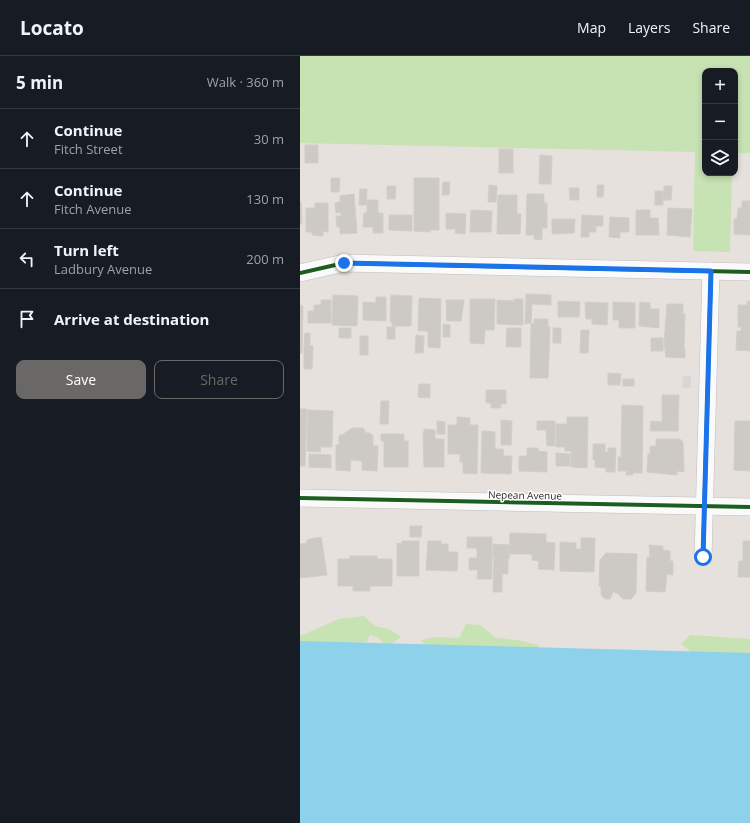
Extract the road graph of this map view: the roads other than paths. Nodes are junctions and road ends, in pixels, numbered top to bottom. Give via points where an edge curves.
1 (711, 271) junction
2 (750, 272) edge
3 (300, 273) edge
4 (300, 498) edge
5 (706, 507) junction
6 (750, 507) edge
7 (703, 557) dead end

1 - 2 street
1 - 3 street via 344,263
1 - 5 street
4 - 5 street, Nepean Avenue
5 - 6 street, Nepean Avenue
5 - 7 street

